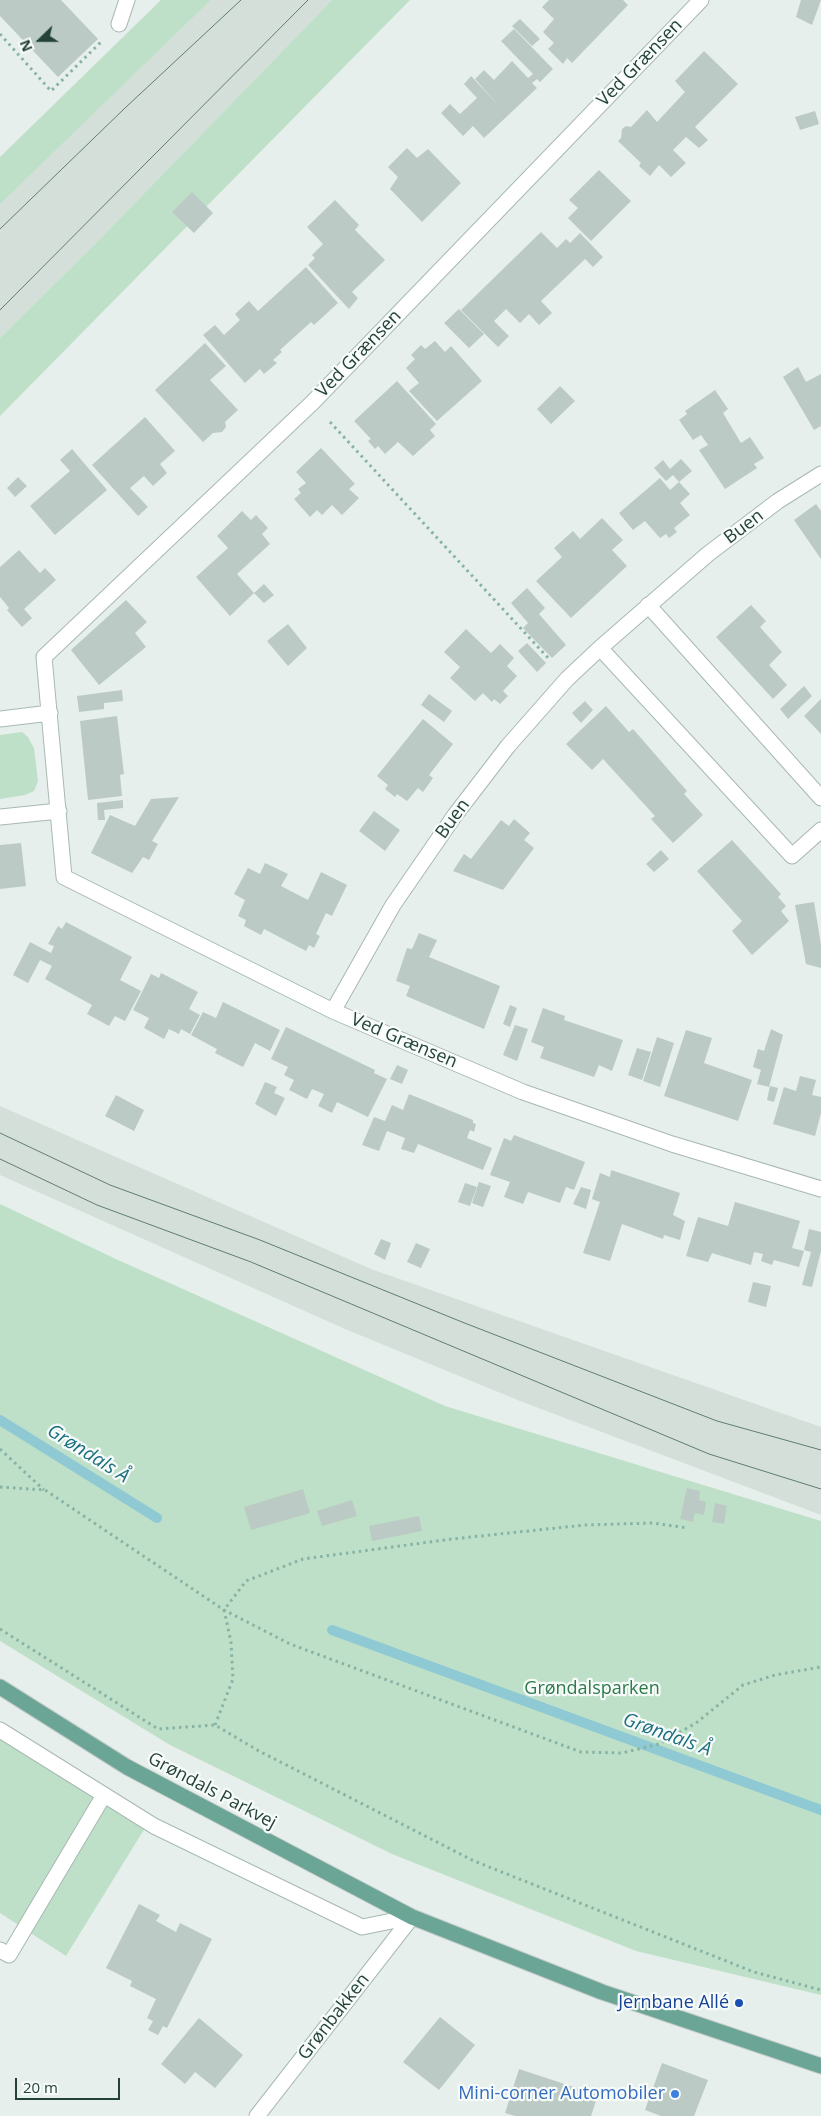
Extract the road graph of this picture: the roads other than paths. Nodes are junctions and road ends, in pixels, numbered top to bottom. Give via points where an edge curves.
1 (127, 0) edge
2 (701, 0) edge
3 (119, 24) road end
4 (821, 474) edge
5 (648, 605) junction
6 (600, 648) junction
7 (50, 713) junction
8 (0, 719) edge
9 (821, 798) edge
10 (58, 811) junction
11 (0, 817) edge
12 (821, 830) edge
13 (333, 1011) junction
14 (821, 1189) edge
15 (0, 1687) edge
16 (0, 1730) edge
17 (104, 1795) junction
18 (412, 1917) junction
19 (0, 1950) edge
20 (821, 2066) edge
21 (257, 2116) edge

1 - 3 street
2 - 7 street, Ved Grænsen via 312,403 44,657
4 - 5 street, Buen via 778,501
5 - 6 street, Buen
5 - 9 street
6 - 12 street via 792,856
6 - 13 street, Buen via 567,679 508,746 455,815 393,906
7 - 8 street
7 - 10 street, Ved Grænsen
10 - 11 street
10 - 13 street, Ved Grænsen via 64,877
13 - 14 street, Ved Grænsen via 523,1092 672,1144
15 - 18 main road, Grøndals Parkvej via 127,1767
16 - 17 street
17 - 18 street via 154,1826 362,1926
17 - 19 street via 8,1955
18 - 20 main road, Grøndals Parkvej via 602,1992
18 - 21 street, Grønbakken

